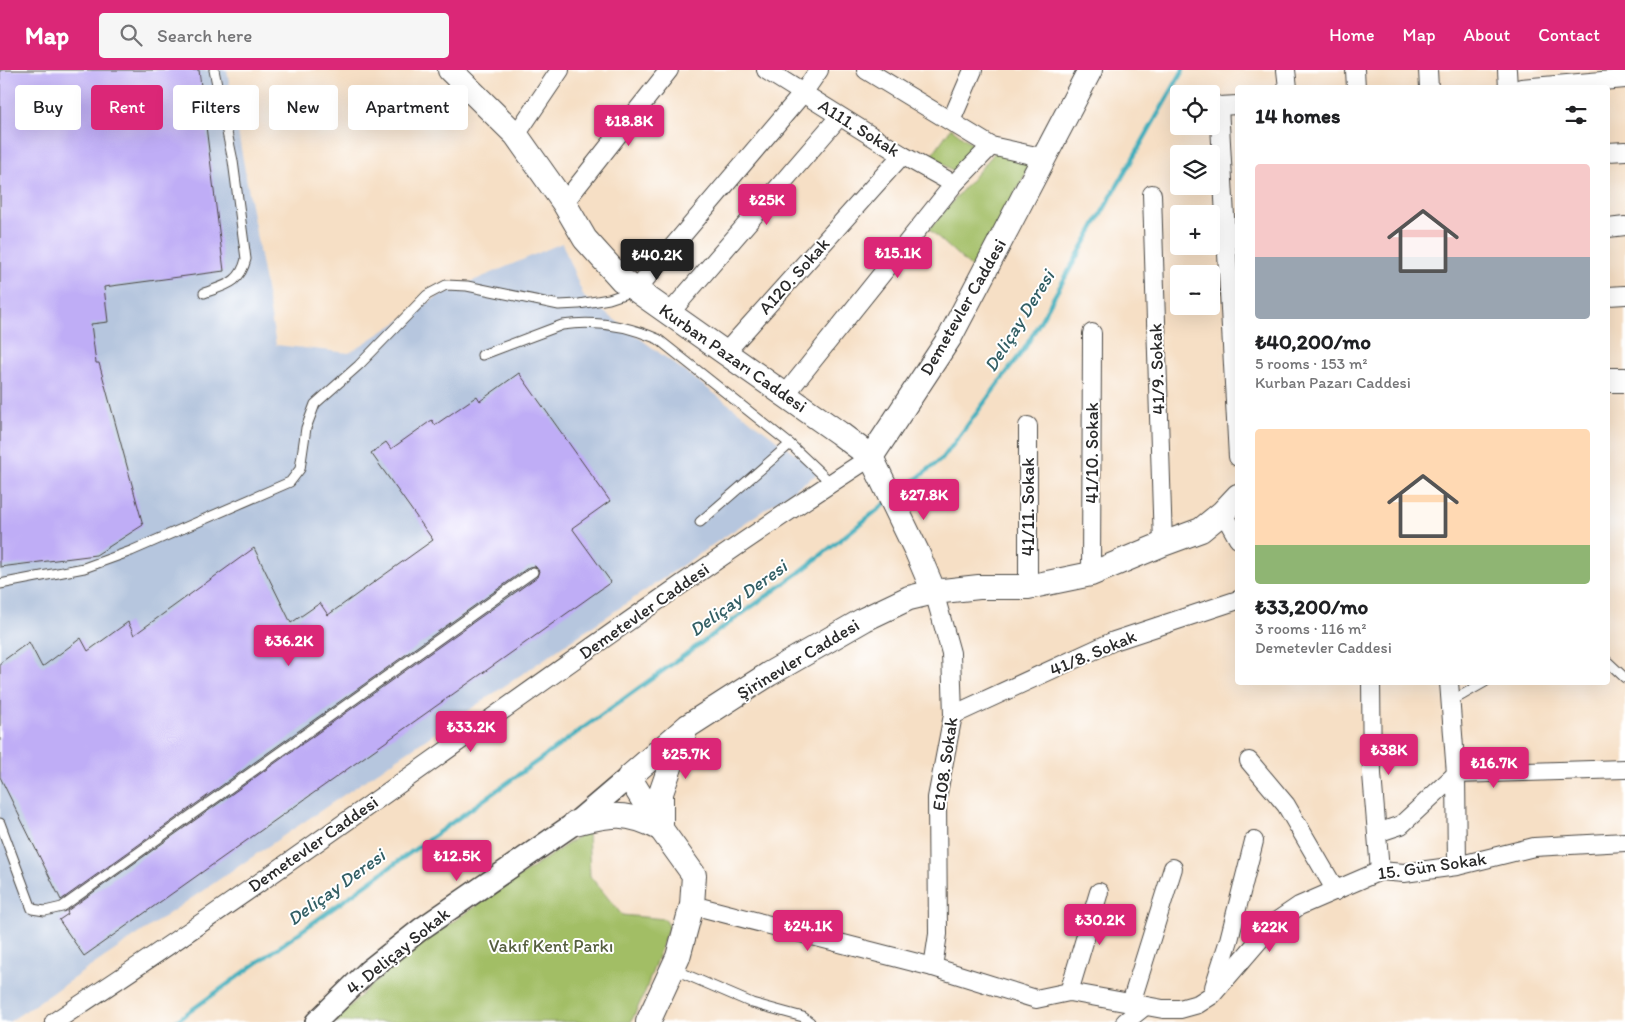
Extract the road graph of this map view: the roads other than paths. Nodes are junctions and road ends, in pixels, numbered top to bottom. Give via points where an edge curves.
1 (214, 70) edge
2 (450, 70) edge
3 (560, 70) edge
4 (669, 70) edge
5 (766, 70) edge
6 (820, 70) edge
7 (973, 70) edge
8 (1090, 70) edge
9 (1286, 70) edge
10 (1355, 70) edge
11 (1428, 70) edge
12 (1507, 70) edge
13 (877, 73) edge
14 (1594, 76) edge
15 (1625, 79) edge
16 (1288, 85) edge
17 (1356, 85) edge
18 (1429, 85) edge
19 (1508, 85) edge
20 (1539, 85) edge
21 (803, 94) junction
22 (1220, 104) edge
23 (1235, 105) edge
24 (839, 117) junction
25 (951, 121) junction
26 (516, 135) junction
27 (1217, 135) edge
28 (991, 146) junction
29 (1625, 151) edge
30 (1610, 152) edge
31 (902, 155) junction
32 (1045, 158) junction
33 (954, 184) junction
34 (1152, 194) dead end
35 (564, 203) junction
36 (1625, 226) edge
37 (1610, 228) edge
38 (636, 290) junction
39 (204, 293) dead end
40 (1625, 295) edge
41 (1610, 296) edge
42 (670, 314) junction
43 (1092, 333) dead end
44 (725, 353) junction
45 (482, 355) dead end
46 (1610, 380) edge
47 (1625, 380) edge
48 (785, 395) junction
49 (1235, 411) edge
50 (1028, 426) dead end
51 (790, 444) junction
52 (873, 463) junction
53 (831, 483) junction
54 (1230, 504) edge
55 (700, 522) dead end
56 (1235, 526) edge
57 (1163, 544) junction
58 (533, 572) dead end
59 (1091, 574) junction
60 (0, 584) edge
61 (1028, 587) junction
62 (934, 592) junction
63 (1235, 601) edge
64 (1610, 664) edge
65 (1625, 678) edge
66 (1371, 685) edge
67 (1449, 685) edge
68 (1480, 685) edge
69 (1450, 702) junction
70 (953, 715) junction
71 (688, 726) junction
72 (1249, 761) dead end
73 (1625, 768) edge
74 (1456, 774) junction
75 (629, 777) junction
76 (0, 823) edge
77 (574, 823) junction
78 (661, 830) junction
79 (1377, 833) junction
80 (1254, 841) dead end
81 (1625, 842) edge
82 (1458, 866) junction
83 (1172, 868) dead end
84 (1380, 871) junction
85 (1336, 891) junction
86 (1099, 892) dead end
87 (692, 905) junction
88 (932, 967) junction
89 (673, 969) junction
90 (1069, 992) junction
91 (1212, 995) junction
92 (1138, 1005) junction
93 (54, 1022) edge
94 (316, 1022) edge
95 (648, 1022) edge
96 (810, 1022) edge
97 (1125, 1022) edge

1 - 39 lane via 233,160 246,260 236,280
2 - 26 main road, Kurban Pazarı Caddesi
3 - 26 street
4 - 35 street
5 - 21 street, A111. Sokak
6 - 21 street
7 - 25 street
8 - 32 main road, Demetevler Caddesi
9 - 16 street
10 - 17 street
11 - 18 street
12 - 19 street
13 - 25 street
14 - 15 street
14 - 20 street
21 - 24 street, A111. Sokak
21 - 38 street
22 - 23 street
24 - 31 street, A111. Sokak
24 - 42 street
25 - 28 street
26 - 35 main road, Kurban Pazarı Caddesi
27 - 49 street
28 - 32 street
28 - 33 street
29 - 30 street
31 - 33 street, A111. Sokak
31 - 44 street, A120. Sokak
32 - 52 main road, Demetevler Caddesi via 950,337
33 - 48 street
34 - 57 street, 41/9. Sokak
35 - 38 main road, Kurban Pazarı Caddesi via 585,238 622,280
36 - 37 street
38 - 42 main road, Kurban Pazarı Caddesi
38 - 60 lane via 609,299 559,305 466,286 446,286 427,295 359,365 315,404 306,428 300,469 290,482 84,568
40 - 41 street
42 - 44 main road, Kurban Pazarı Caddesi
43 - 59 street, 41/10. Sokak
44 - 48 main road, Kurban Pazarı Caddesi
45 - 51 lane via 562,325 590,322 631,328 658,339
46 - 47 main road
48 - 52 main road, Kurban Pazarı Caddesi
50 - 61 street, 41/11. Sokak
51 - 53 lane
51 - 55 lane
52 - 53 street, Demetevler Caddesi
52 - 62 main road, Kurban Pazarı Caddesi
53 - 93 street, Demetevler Caddesi via 646,609 295,858
54 - 56 street
54 - 57 main road, Şirinevler Caddesi via 1201,530
57 - 59 main road, Şirinevler Caddesi
58 - 76 lane via 62,907 45,911 32,909
59 - 61 main road, Şirinevler Caddesi
61 - 62 main road, Şirinevler Caddesi via 979,587
62 - 70 street, E108. Sokak via 951,653
62 - 71 main road, Şirinevler Caddesi via 909,598 865,619 769,674
63 - 70 street, 41/8. Sokak via 1114,641
64 - 65 lane
66 - 79 street via 1372,774
67 - 69 street
68 - 69 lane
69 - 74 street
70 - 88 street, E108. Sokak via 937,798 938,934
71 - 75 main road, Şirinevler Caddesi
71 - 78 main road via 661,793
72 - 85 street via 1286,805
73 - 74 street
74 - 79 street via 1401,825
74 - 82 street
75 - 77 street, 4. Deliçay Sokak
75 - 78 main road
77 - 78 main road via 602,816 632,816
77 - 94 street, 4. Deliçay Sokak via 421,929 368,971
78 - 87 main road via 694,875
79 - 84 street
80 - 91 street
81 - 82 street, 15. Gün Sokak via 1534,847
82 - 84 street, 15. Gün Sokak via 1404,872
83 - 92 street
84 - 85 street, 15. Gün Sokak
85 - 91 street, 15. Gün Sokak via 1299,906 1274,923
86 - 90 street
87 - 88 street, 15. Gün Sokak
87 - 89 main road
88 - 90 street, 15. Gün Sokak via 1036,999
89 - 95 main road
89 - 96 lane via 738,998 803,1016
90 - 92 street, 15. Gün Sokak
91 - 92 street, 15. Gün Sokak via 1198,1004 1180,1009 1162,1010
92 - 97 street

